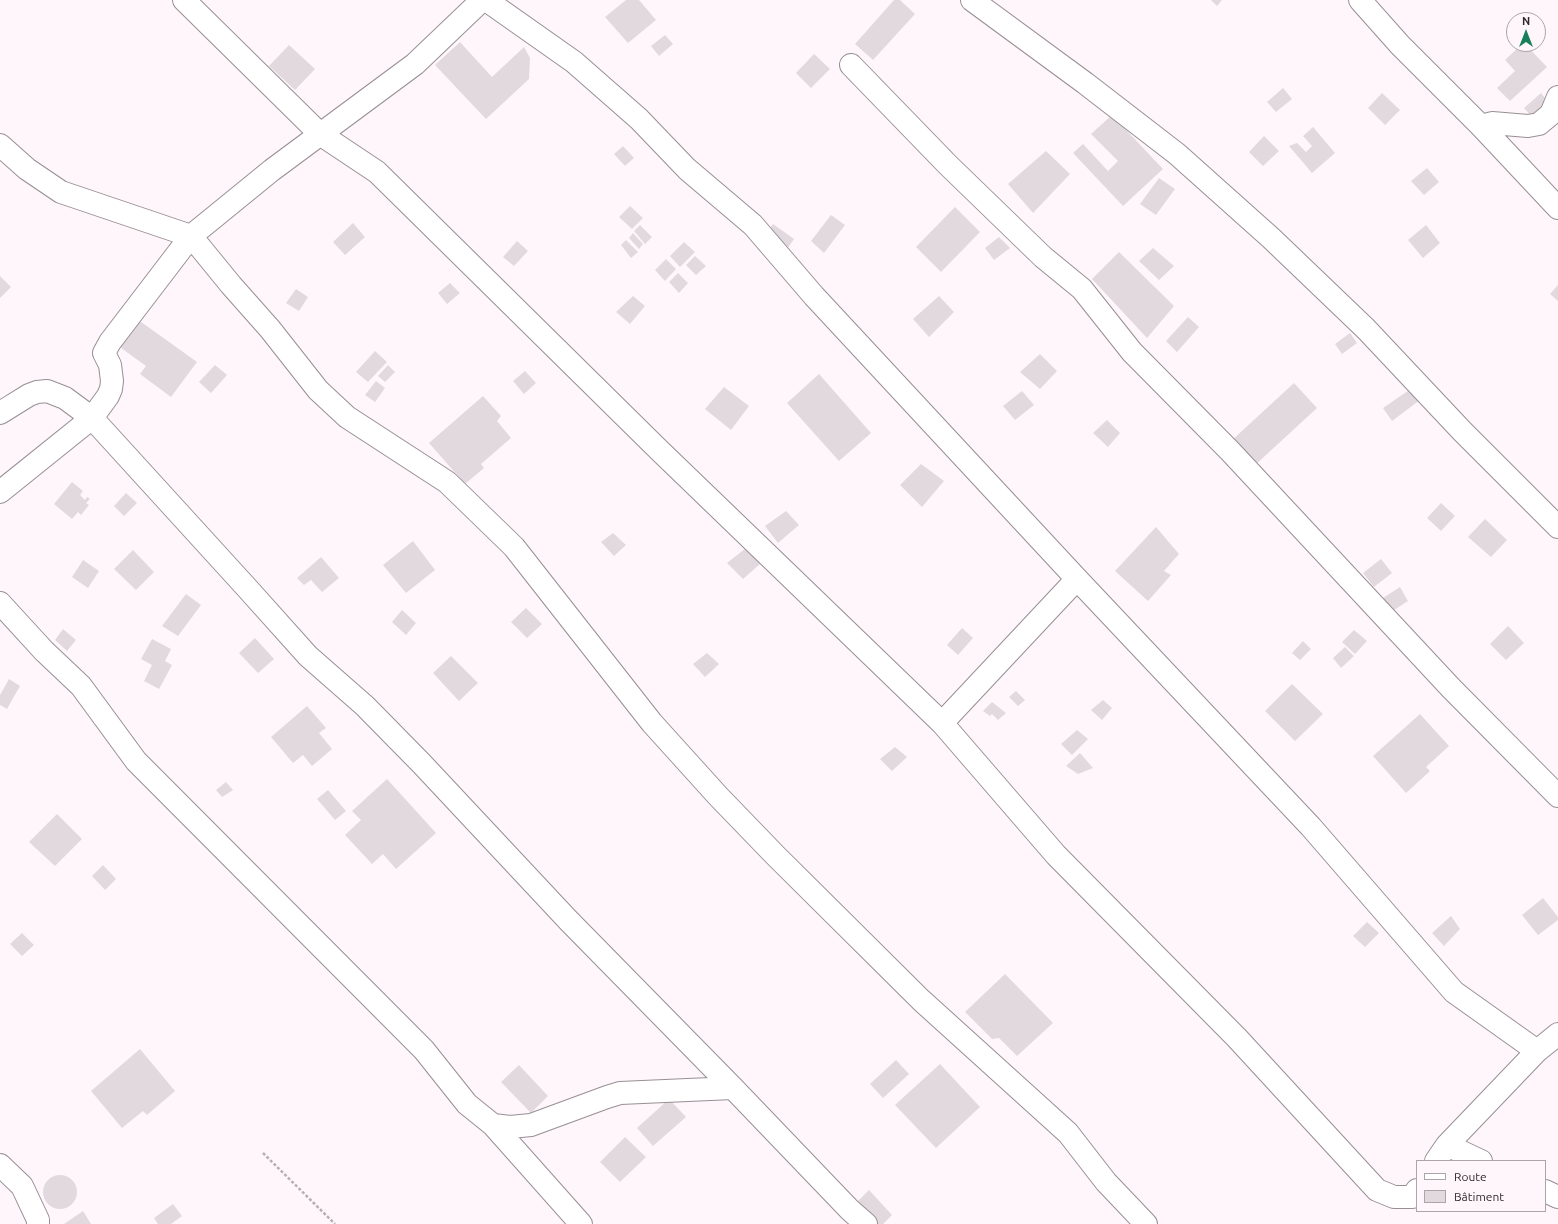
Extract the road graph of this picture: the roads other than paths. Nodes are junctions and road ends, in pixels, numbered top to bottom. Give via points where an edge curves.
1 (184, 0) edge
2 (482, 0) edge
3 (486, 0) edge
4 (972, 0) edge
5 (1360, 0) edge
6 (851, 65) dead end
7 (1558, 97) edge
8 (1481, 126) junction
9 (320, 134) junction
10 (0, 145) edge
11 (1558, 208) edge
12 (191, 236) junction
13 (0, 414) edge
14 (92, 418) junction
15 (0, 492) edge
16 (1558, 527) edge
17 (1077, 579) junction
18 (0, 604) edge
19 (942, 724) junction
20 (1558, 796) edge
21 (1558, 1034) edge
22 (1537, 1051) junction
23 (733, 1088) junction
24 (493, 1125) junction
25 (1442, 1153) edge
26 (1477, 1160) edge
27 (0, 1165) edge
28 (1416, 1191) edge
29 (1546, 1191) edge
30 (1558, 1197) edge
31 (38, 1224) edge
32 (581, 1224) edge
33 (866, 1224) edge
34 (1146, 1224) edge

1 - 9 street
2 - 9 street via 415,64
3 - 17 street via 574,62 638,119 687,169 753,225 814,296
4 - 16 street via 1177,154 1271,238 1366,329 1462,431
5 - 8 street via 1400,45
6 - 20 street via 1043,258 1082,289 1132,352 1230,451 1451,688
7 - 8 street via 1551,114 1539,124 1528,126 1492,123
8 - 11 street
9 - 12 street
9 - 19 street via 377,172
10 - 12 street via 27,169 61,192
12 - 14 street via 104,353 110,365 111,389
12 - 34 street via 318,390 347,417 447,482 514,546 652,722 718,796 921,1000 1068,1133 1106,1182
13 - 14 street via 29,395 47,391 65,398
14 - 15 street
14 - 23 street via 308,656 365,706 568,920
17 - 19 street
17 - 22 street via 1311,827 1454,992
18 - 24 street via 81,686 136,761 424,1050 467,1104
19 - 28 street via 1056,855 1237,1038 1377,1190 1394,1198 1412,1196
21 - 22 street
22 - 25 street
23 - 24 street via 620,1093 531,1125
23 - 33 street
24 - 32 street
25 - 26 street
27 - 31 street via 22,1186
29 - 30 street

